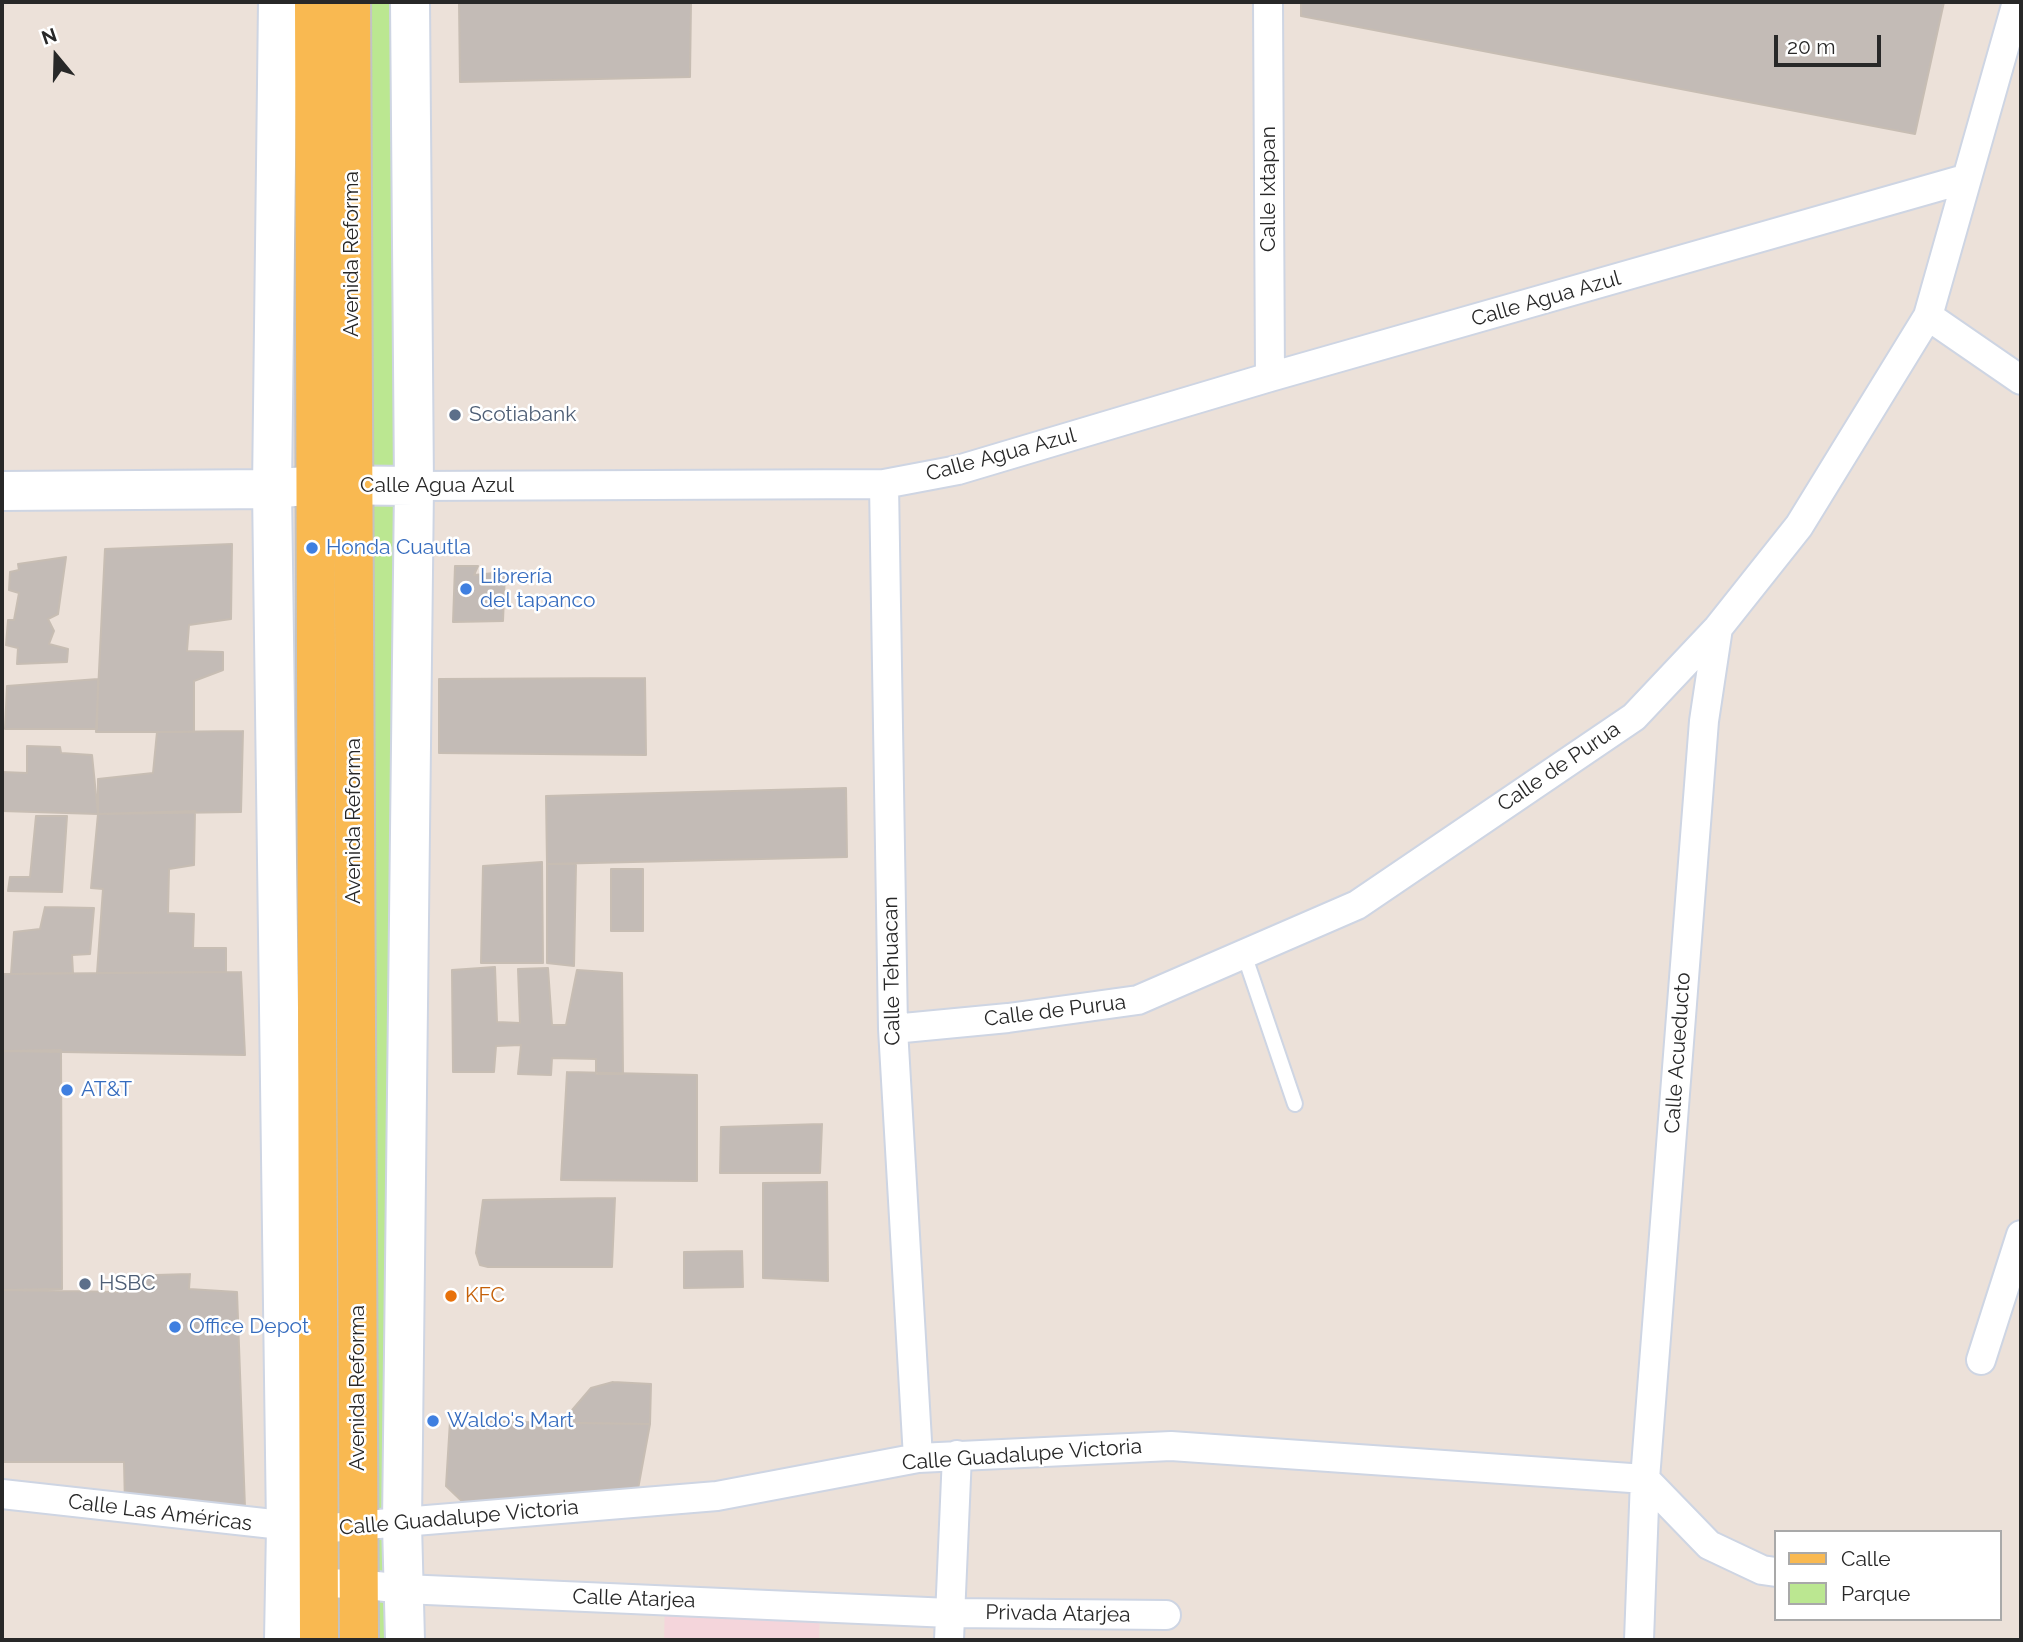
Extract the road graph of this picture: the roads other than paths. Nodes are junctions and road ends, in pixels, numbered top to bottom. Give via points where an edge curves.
1 (278, 2) edge
2 (314, 2) edge
3 (351, 2) edge
4 (410, 2) edge
5 (1268, 2) edge
6 (2017, 8) edge
7 (1965, 179) junction
8 (1927, 316) junction
9 (1270, 377) junction
10 (2021, 380) edge
11 (884, 484) junction
12 (335, 485) junction
13 (414, 486) junction
14 (272, 489) junction
15 (2, 491) edge
16 (1718, 628) junction
17 (1244, 954) junction
18 (893, 1029) junction
19 (1295, 1104) dead end
20 (2021, 1235) edge
21 (1981, 1360) dead end
22 (957, 1455) junction
23 (918, 1458) junction
24 (1645, 1479) junction
25 (2, 1494) edge
26 (402, 1524) junction
27 (359, 1526) junction
28 (302, 1528) junction
29 (1774, 1572) edge
30 (318, 1583) junction
31 (358, 1584) junction
32 (404, 1589) junction
33 (1166, 1615) dead end
34 (950, 1627) edge
35 (284, 1640) edge
36 (318, 1640) edge
37 (359, 1640) edge
38 (405, 1640) edge
39 (1639, 1640) edge

1 - 14 street
2 - 12 main road, Avenida Reforma
3 - 12 main road, Avenida Reforma
4 - 13 street
5 - 9 street, Calle Ixtapan
6 - 7 street
7 - 8 street, Calle de Purua
7 - 9 street, Calle Agua Azul
8 - 10 street
8 - 16 street, Calle de Purua via 1799,526
9 - 11 street, Calle Agua Azul via 958,470
11 - 13 street, Calle Agua Azul
11 - 18 street, Calle Tehuacan
12 - 13 street, Calle Agua Azul
12 - 14 street, Calle Agua Azul
12 - 27 main road, Avenida Reforma
12 - 28 main road, Avenida Reforma
13 - 26 street
14 - 15 street, Calle Agua Azul
14 - 28 street
16 - 17 street, Calle de Purua via 1634,717 1357,905
16 - 24 street, Calle Acueducto via 1704,721
17 - 18 street, Calle de Purua via 1138,1000
17 - 19 lane
18 - 23 street, Calle Tehuacan
20 - 21 street
22 - 23 street, Calle Guadalupe Victoria
22 - 24 street, Calle Guadalupe Victoria via 1171,1446
22 - 34 street
23 - 26 street, Calle Guadalupe Victoria via 717,1496
24 - 29 street via 1709,1545
24 - 39 street, Calle Acueducto
25 - 28 street, Calle Las Américas
26 - 27 street, Calle Guadalupe Victoria
26 - 32 street
27 - 28 street, Calle Guadalupe Victoria
27 - 31 main road, Avenida Reforma
28 - 30 main road, Avenida Reforma
28 - 35 street
30 - 31 street, Calle Atarjea
30 - 36 main road, Avenida Reforma
31 - 32 street, Calle Atarjea
31 - 37 main road, Avenida Reforma
32 - 34 street, Calle Atarjea
32 - 38 street
33 - 34 street, Privada Atarjea

